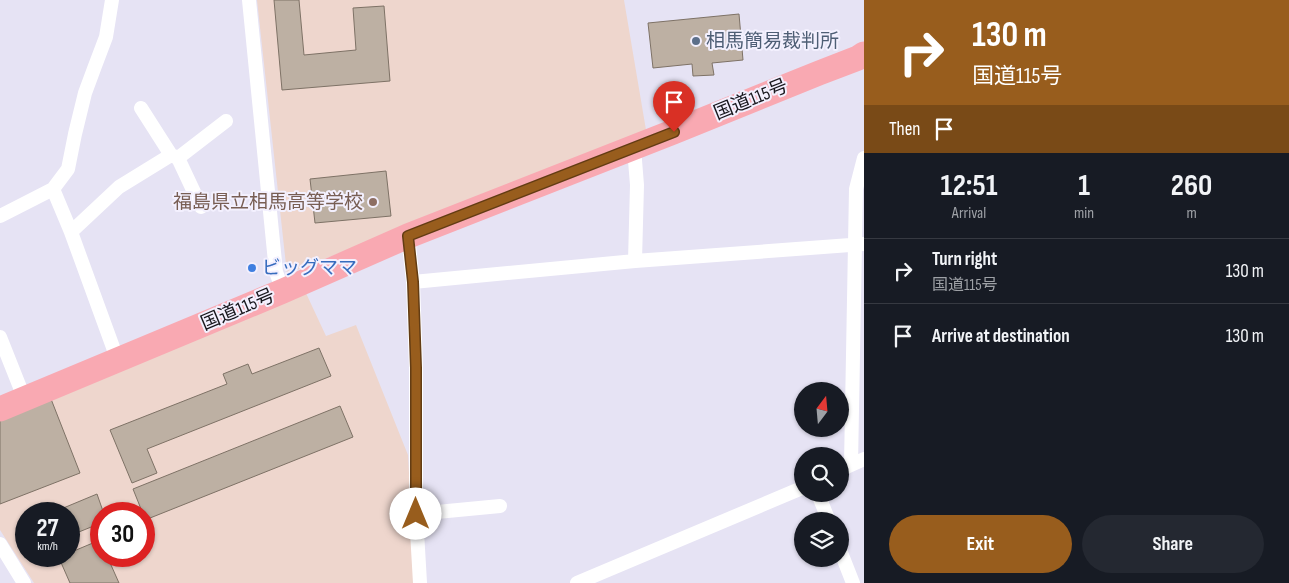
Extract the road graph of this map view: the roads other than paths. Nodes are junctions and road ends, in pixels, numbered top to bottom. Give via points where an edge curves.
1 (112, 0) edge
2 (249, 0) edge
3 (864, 54) edge
4 (141, 108) dead end
5 (226, 121) dead end
6 (634, 148) junction
7 (175, 157) junction
8 (864, 158) edge
9 (53, 189) junction
10 (200, 207) dead end
11 (0, 216) edge
12 (71, 232) junction
13 (408, 236) junction
14 (859, 244) edge
15 (635, 261) junction
16 (413, 282) junction
17 (283, 291) junction
18 (0, 337) edge
19 (118, 361) junction
20 (25, 400) junction
21 (0, 409) edge
22 (846, 447) edge
23 (864, 459) edge
24 (849, 465) edge
25 (794, 491) edge
26 (500, 506) dead end
27 (416, 514) junction
28 (0, 544) edge
29 (847, 567) edge
30 (24, 583) edge
31 (420, 583) edge
32 (577, 583) edge
33 (853, 583) edge

1 - 9 street via 106,37 86,93 68,170
2 - 17 street via 276,272
3 - 6 highway, 国道115号
4 - 7 street
5 - 7 street
6 - 13 highway, 国道115号
6 - 15 street
7 - 10 street
7 - 12 street via 119,187
8 - 14 street via 856,189
9 - 11 street
9 - 12 street
12 - 19 street
13 - 16 street
13 - 17 highway, 国道115号
14 - 15 street
14 - 22 street
15 - 16 street
16 - 27 street
17 - 19 highway, 国道115号
18 - 20 street
19 - 20 highway, 国道115号
20 - 21 highway, 国道115号
23 - 24 street
25 - 32 street
26 - 27 street
27 - 31 street
28 - 30 street
29 - 33 street

